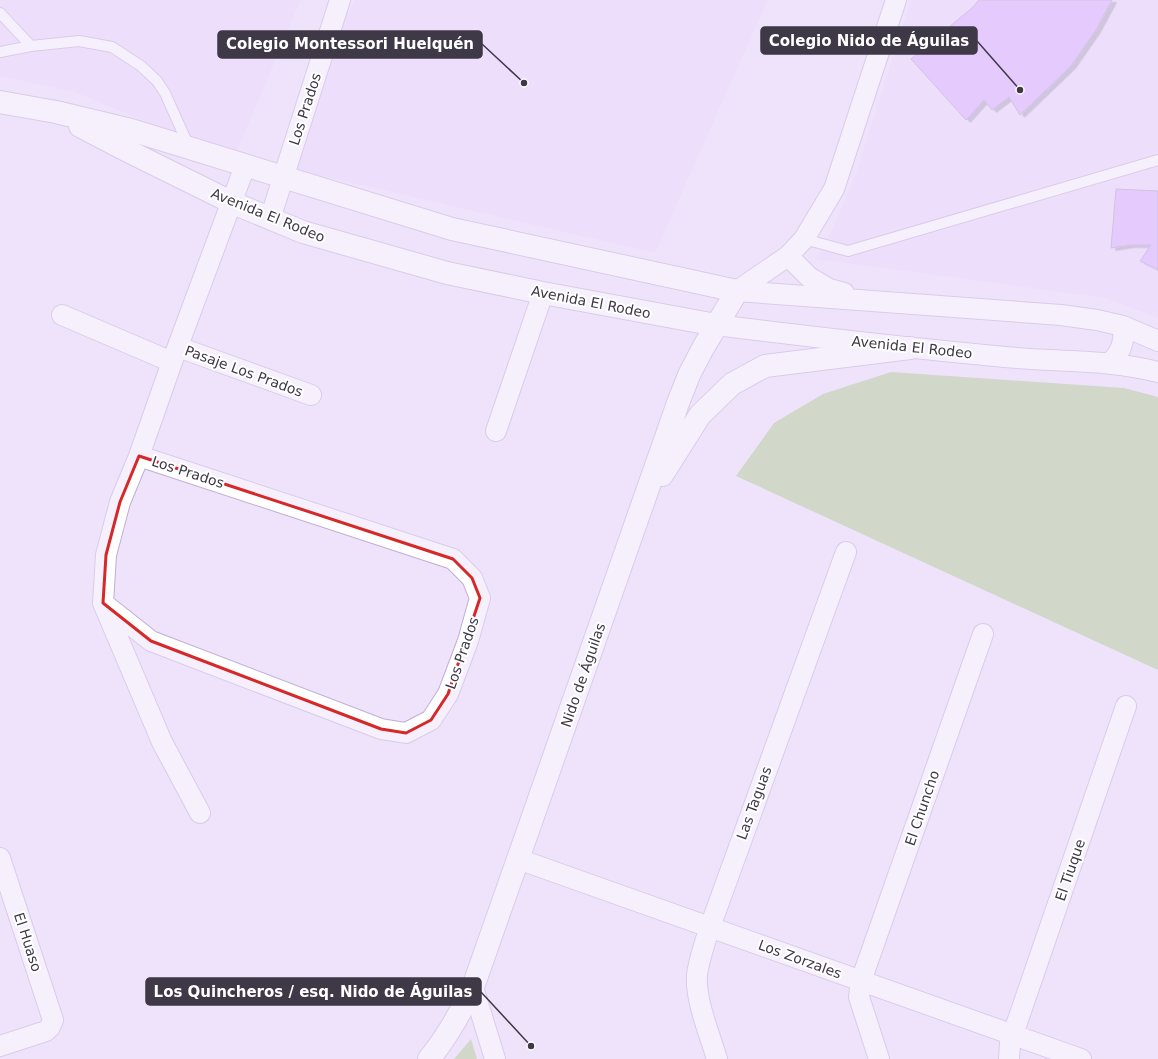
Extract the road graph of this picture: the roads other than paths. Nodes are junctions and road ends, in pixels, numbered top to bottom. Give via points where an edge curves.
1 (340, 0) edge
2 (896, 0) edge
3 (0, 13) edge
4 (31, 46) junction
5 (0, 52) edge
6 (0, 102) edge
7 (56, 112) junction
8 (190, 148) junction
9 (1158, 160) edge
10 (245, 166) junction
11 (282, 178) junction
12 (233, 203) junction
13 (270, 219) junction
14 (804, 239) junction
15 (788, 256) junction
16 (737, 291) junction
17 (543, 293) junction
18 (885, 302) junction
19 (62, 315) dead end
20 (716, 325) junction
21 (1123, 326) junction
22 (1158, 341) edge
23 (910, 348) junction
24 (175, 355) junction
25 (1110, 363) junction
26 (1158, 372) edge
27 (311, 395) dead end
28 (496, 431) dead end
29 (139, 456) junction
30 (642, 507) junction
31 (846, 552) dead end
32 (103, 603) junction
33 (983, 634) dead end
34 (1126, 706) dead end
35 (200, 813) dead end
36 (0, 858) edge
37 (518, 859) junction
38 (710, 927) junction
39 (861, 981) junction
40 (473, 987) junction
41 (1013, 1034) junction
42 (0, 1046) edge
43 (429, 1059) edge
44 (496, 1059) edge
45 (717, 1059) edge
46 (880, 1059) edge
47 (1009, 1059) edge
48 (1081, 1059) edge

1 - 11 street, Los Prados
2 - 14 street via 834,189
3 - 4 lane
4 - 5 lane
4 - 8 lane via 79,41 112,46 158,81
6 - 7 street, Avenida El Rodeo
7 - 8 street, Avenida El Rodeo via 131,130
7 - 12 street, Avenida El Rodeo
8 - 10 street, Avenida El Rodeo
9 - 14 lane via 848,251
10 - 11 street, Avenida El Rodeo
10 - 12 street, Los Prados
11 - 13 street, Los Prados
11 - 16 street, Avenida El Rodeo via 452,229
12 - 13 street, Avenida El Rodeo
12 - 24 street, Los Prados
13 - 17 street, Avenida El Rodeo via 303,232 447,273
14 - 15 street
15 - 16 street
15 - 18 street via 809,277 828,289
16 - 18 street, Avenida El Rodeo
16 - 20 street, Nido de Águilas
17 - 20 street, Avenida El Rodeo
17 - 28 street
18 - 21 street, Avenida El Rodeo via 1061,315
19 - 24 street, Pasaje Los Prados
20 - 23 street, Avenida El Rodeo
20 - 30 street, Nido de Águilas via 686,382
21 - 22 street, Avenida El Rodeo
21 - 25 street via 1124,336 1120,352
23 - 25 street, Avenida El Rodeo via 1014,358
23 - 30 street via 764,366 732,384 700,415
24 - 27 street, Pasaje Los Prados
24 - 29 street, Los Prados
25 - 26 street, Avenida El Rodeo
29 - 32 street, Los Prados via 120,502 106,555
29 - 32 street, Los Prados via 454,559 472,578 480,598 468,641 448,694 431,720 406,733 381,729 152,641
30 - 37 street, Nido de Águilas
31 - 38 street, Las Taguas
32 - 35 street, Los Prados via 162,742
33 - 39 street, El Chuncho
34 - 41 street, El Tiuque
36 - 42 street, El Huaso via 53,1020 46,1031
37 - 38 street, Los Zorzales
37 - 40 street, Nido de Águilas
38 - 39 street, Los Zorzales
38 - 45 street, Las Taguas via 697,974 697,986
39 - 41 street, Los Zorzales
39 - 46 street, El Chuncho via 860,1002
40 - 43 street, Nido de Águilas via 451,1029
40 - 44 street
41 - 47 street, El Tiuque
41 - 48 street, Los Zorzales

